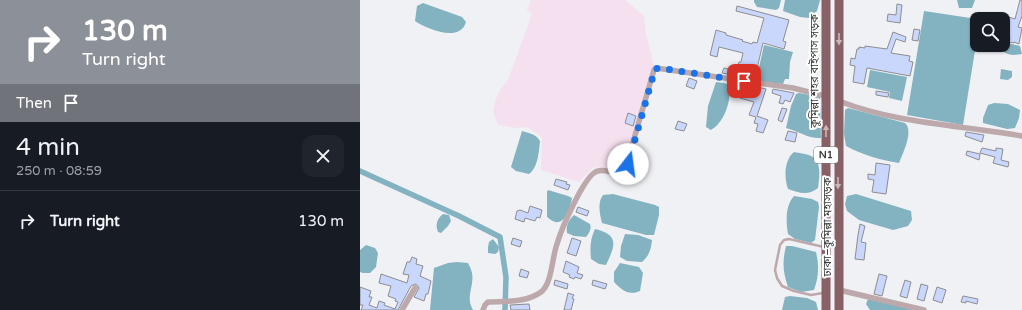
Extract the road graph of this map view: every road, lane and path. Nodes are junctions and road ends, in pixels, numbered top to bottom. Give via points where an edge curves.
1 (826, 0) edge
2 (838, 0) edge
3 (825, 96) junction
4 (839, 101) junction
5 (1022, 136) edge
6 (826, 248) junction
7 (415, 288) dead end
8 (839, 290) junction
9 (826, 293) junction
10 (402, 310) edge
11 (483, 310) edge
12 (826, 310) edge
13 (839, 310) edge
14 (924, 310) edge

1 - 3 highway, কুমিল্লা শহর বাইপাস সড়ক / N1
2 -> 4 highway, ঢাকা–কুমিল্লা মহাসড়ক / N1
6 -> 3 highway, কুমিল্লা শহর বাইপাস সড়ক / N1
3 - 11 street via 792,88 655,69 626,170 619,174 597,171 586,181 557,243 545,288 524,300 488,302
4 - 5 street via 899,119
4 -> 8 highway, ঢাকা–কুমিল্লা মহাসড়ক / N1
6 - 9 highway, কুমিল্লা শহর বাইপাস সড়ক / N1
6 - 9 lane via 784,240 780,245 775,270 782,286 811,295
7 - 10 street
8 - 13 highway, ঢাকা–কুমিল্লা মহাসড়ক / N1
8 - 14 street
9 - 12 highway, কুমিল্লা শহর বাইপাস সড়ক / N1

